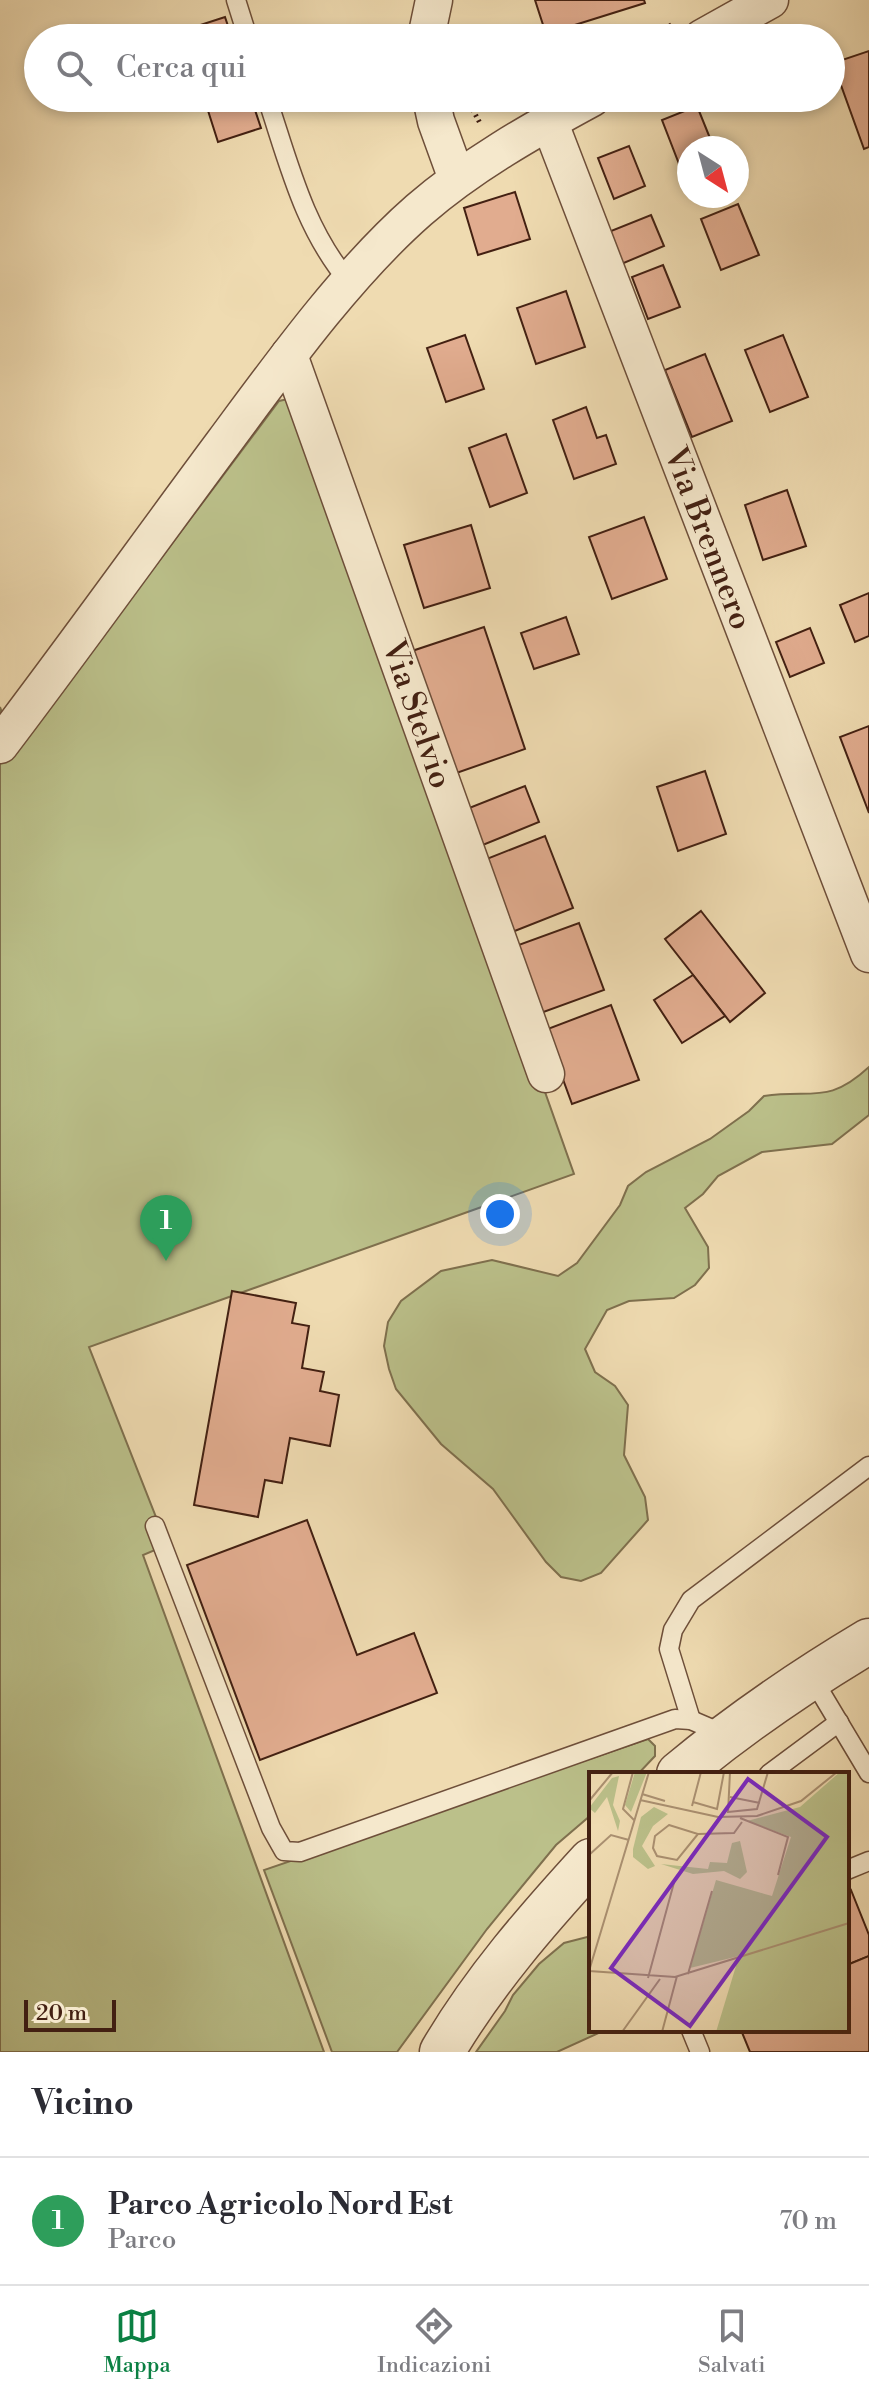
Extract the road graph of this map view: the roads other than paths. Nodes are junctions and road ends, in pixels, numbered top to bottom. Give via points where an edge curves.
1 (236, 0) edge
2 (434, 0) edge
3 (770, 0) edge
4 (244, 24) edge
5 (429, 24) edge
6 (727, 24) edge
7 (272, 112) edge
8 (434, 112) edge
9 (566, 112) edge
10 (549, 121) junction
11 (457, 179) junction
12 (350, 283) junction
13 (289, 355) junction
14 (0, 745) edge
15 (869, 954) edge
16 (546, 1074) dead end
17 (869, 1466) edge
18 (155, 1526) dead end
19 (869, 1641) edge
20 (811, 1675) junction
21 (839, 1722) junction
22 (708, 1728) junction
23 (680, 1772) edge
24 (772, 1772) edge
25 (869, 1773) edge
26 (869, 1861) edge
27 (589, 1863) edge
28 (849, 1869) edge
29 (692, 2032) edge
30 (442, 2052) edge
31 (700, 2052) edge

1 - 4 lane
2 - 5 street
3 - 6 street
7 - 12 lane via 303,209
8 - 11 street
9 - 10 street
10 - 11 street
10 - 15 street, Via Brennero
11 - 12 street via 417,212
12 - 13 street
13 - 14 street
13 - 16 street, Via Stelvio
17 - 22 lane via 691,1600 673,1630 669,1649
18 - 22 lane via 284,1851 300,1852 675,1719
19 - 20 street
20 - 21 lane
20 - 22 street
21 - 24 lane
21 - 25 lane
22 - 23 street
26 - 28 lane
27 - 30 street via 498,1970
29 - 31 lane

